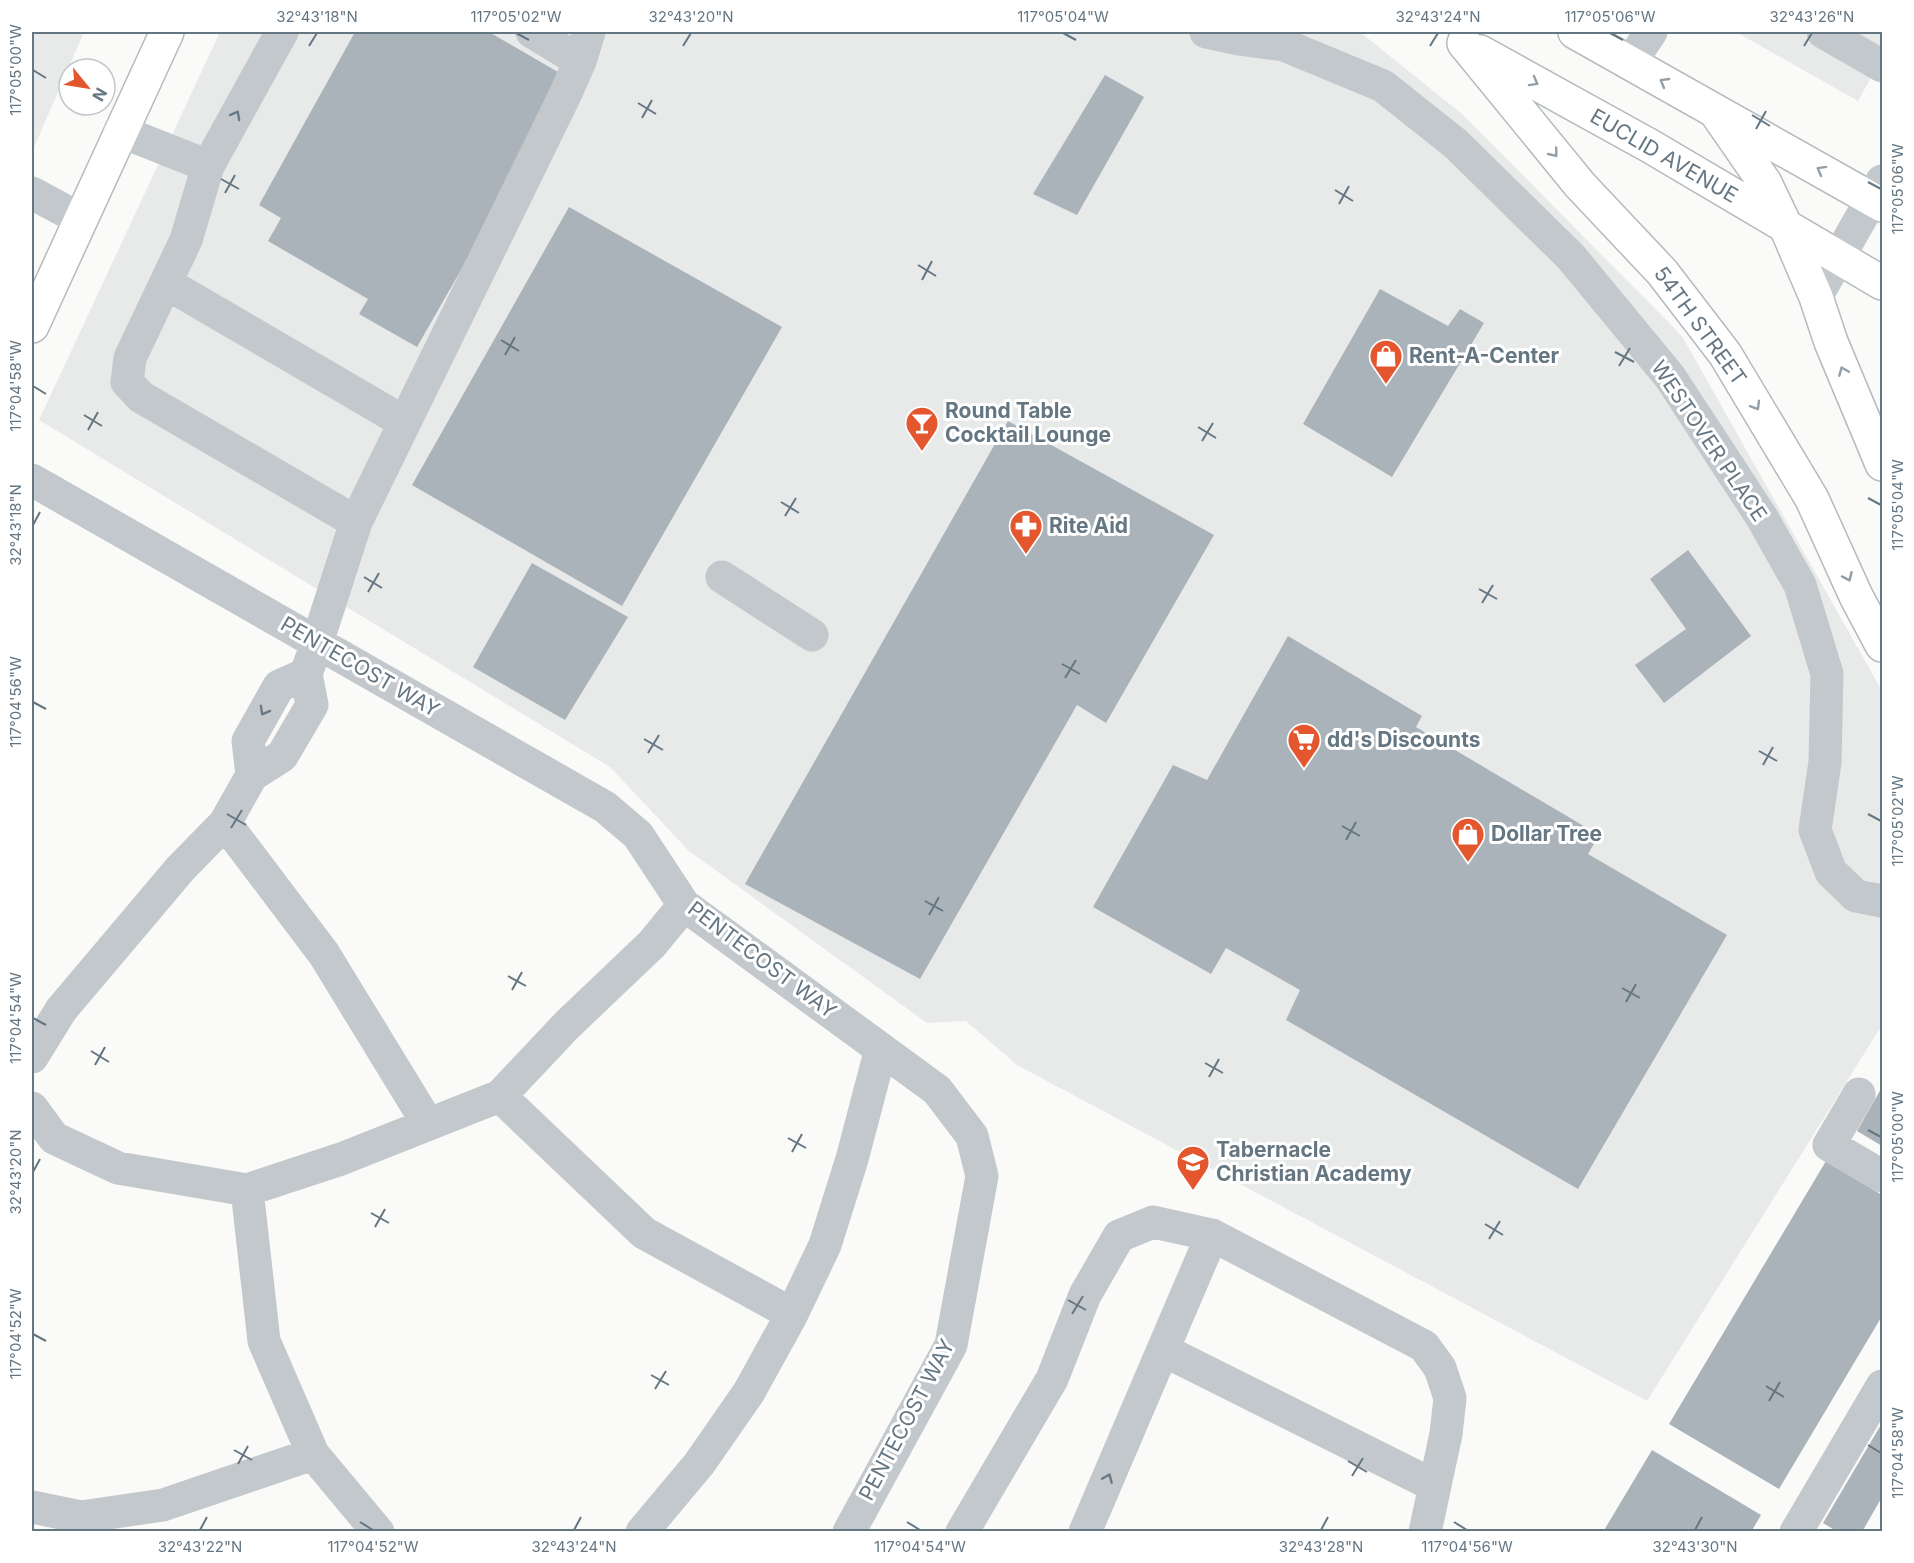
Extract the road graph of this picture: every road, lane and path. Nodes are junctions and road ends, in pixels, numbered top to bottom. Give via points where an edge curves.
1 (167, 32) edge
2 (282, 32) edge
3 (532, 32) edge
4 (1206, 32) edge
5 (1575, 32) edge
6 (1651, 32) edge
7 (1823, 32) edge
8 (1454, 37) edge
9 (585, 46) edge
10 (1630, 63) junction
11 (1882, 66) edge
12 (1715, 111) junction
13 (120, 131) junction
14 (208, 166) junction
15 (32, 193) edge
16 (1879, 195) edge
17 (80, 219) junction
18 (1786, 227) junction
19 (1838, 258) junction
20 (166, 283) junction
21 (1882, 283) edge
22 (1816, 297) junction
23 (32, 326) edge
24 (1873, 415) edge
25 (404, 422) junction
26 (1882, 464) edge
27 (32, 480) edge
28 (356, 522) junction
29 (722, 577) dead end
30 (812, 635) dead end
31 (318, 643) junction
32 (1882, 645) edge
33 (225, 824) junction
34 (1882, 901) edge
35 (684, 905) junction
36 (881, 1049) junction
37 (32, 1057) edge
38 (1859, 1094) dead end
39 (500, 1096) junction
40 (32, 1108) edge
41 (428, 1124) junction
42 (1882, 1176) edge
43 (247, 1191) junction
44 (1212, 1235) junction
45 (792, 1314) junction
46 (1163, 1350) junction
47 (1882, 1386) edge
48 (313, 1454) junction
49 (1435, 1486) junction
50 (32, 1507) edge
51 (369, 1529) edge
52 (854, 1530) edge
53 (642, 1532) edge
54 (962, 1532) edge
55 (1085, 1532) edge
56 (1425, 1532) edge
57 (1796, 1532) edge

1 - 13 main road
14 -> 2 street
3 - 9 street
4 - 34 street, WESTOVER PLACE via 1284,45 1383,86 1456,144 1563,249 1670,377 1761,516 1800,585 1827,674 1825,762 1815,830 1831,872 1856,896
5 - 10 main road
6 - 10 street
7 - 11 street
8 -> 18 main road, EUCLID AVENUE
8 -> 32 main road, 54TH STREET via 1580,185 1662,272 1725,354 1812,499
9 - 25 street via 560,106
12 -> 10 main road
16 -> 12 main road
12 - 18 main road via 1765,183
13 - 14 street
13 - 17 main road
14 - 20 street via 186,240
15 - 17 street
16 - 19 street
17 - 23 main road
18 - 19 main road, EUCLID AVENUE
18 - 22 main road
19 - 21 main road, EUCLID AVENUE
19 - 22 street
20 - 25 street
20 - 28 street via 130,358 128,382 141,397
24 -> 22 main road via 1831,342
24 - 26 main road
25 - 28 street
27 - 31 street, PENTECOST WAY
28 - 31 street
29 - 30 street
31 - 33 street via 306,674 279,686 248,741 252,775
31 - 35 street, PENTECOST WAY via 605,807 638,835
33 - 37 street via 180,869 61,1010
33 - 41 street via 324,954
35 - 36 street, PENTECOST WAY
35 - 39 street via 652,944
36 - 45 street via 825,1245
36 - 52 street, PENTECOST WAY via 937,1090 972,1136 982,1176 951,1345
38 - 42 street via 1829,1145
39 - 41 street
39 - 45 street via 644,1233
40 - 43 street via 54,1138 118,1168
41 - 43 street
43 - 48 street via 264,1341
44 - 46 street
44 - 49 street via 1424,1346 1440,1368 1450,1398
44 - 54 street via 1153,1222 1119,1236 1085,1295 1052,1379
45 - 53 street via 743,1401 699,1464
46 - 49 street
55 -> 46 street
47 - 57 street
48 - 50 street via 163,1505 81,1517
48 - 51 street
49 - 56 street

